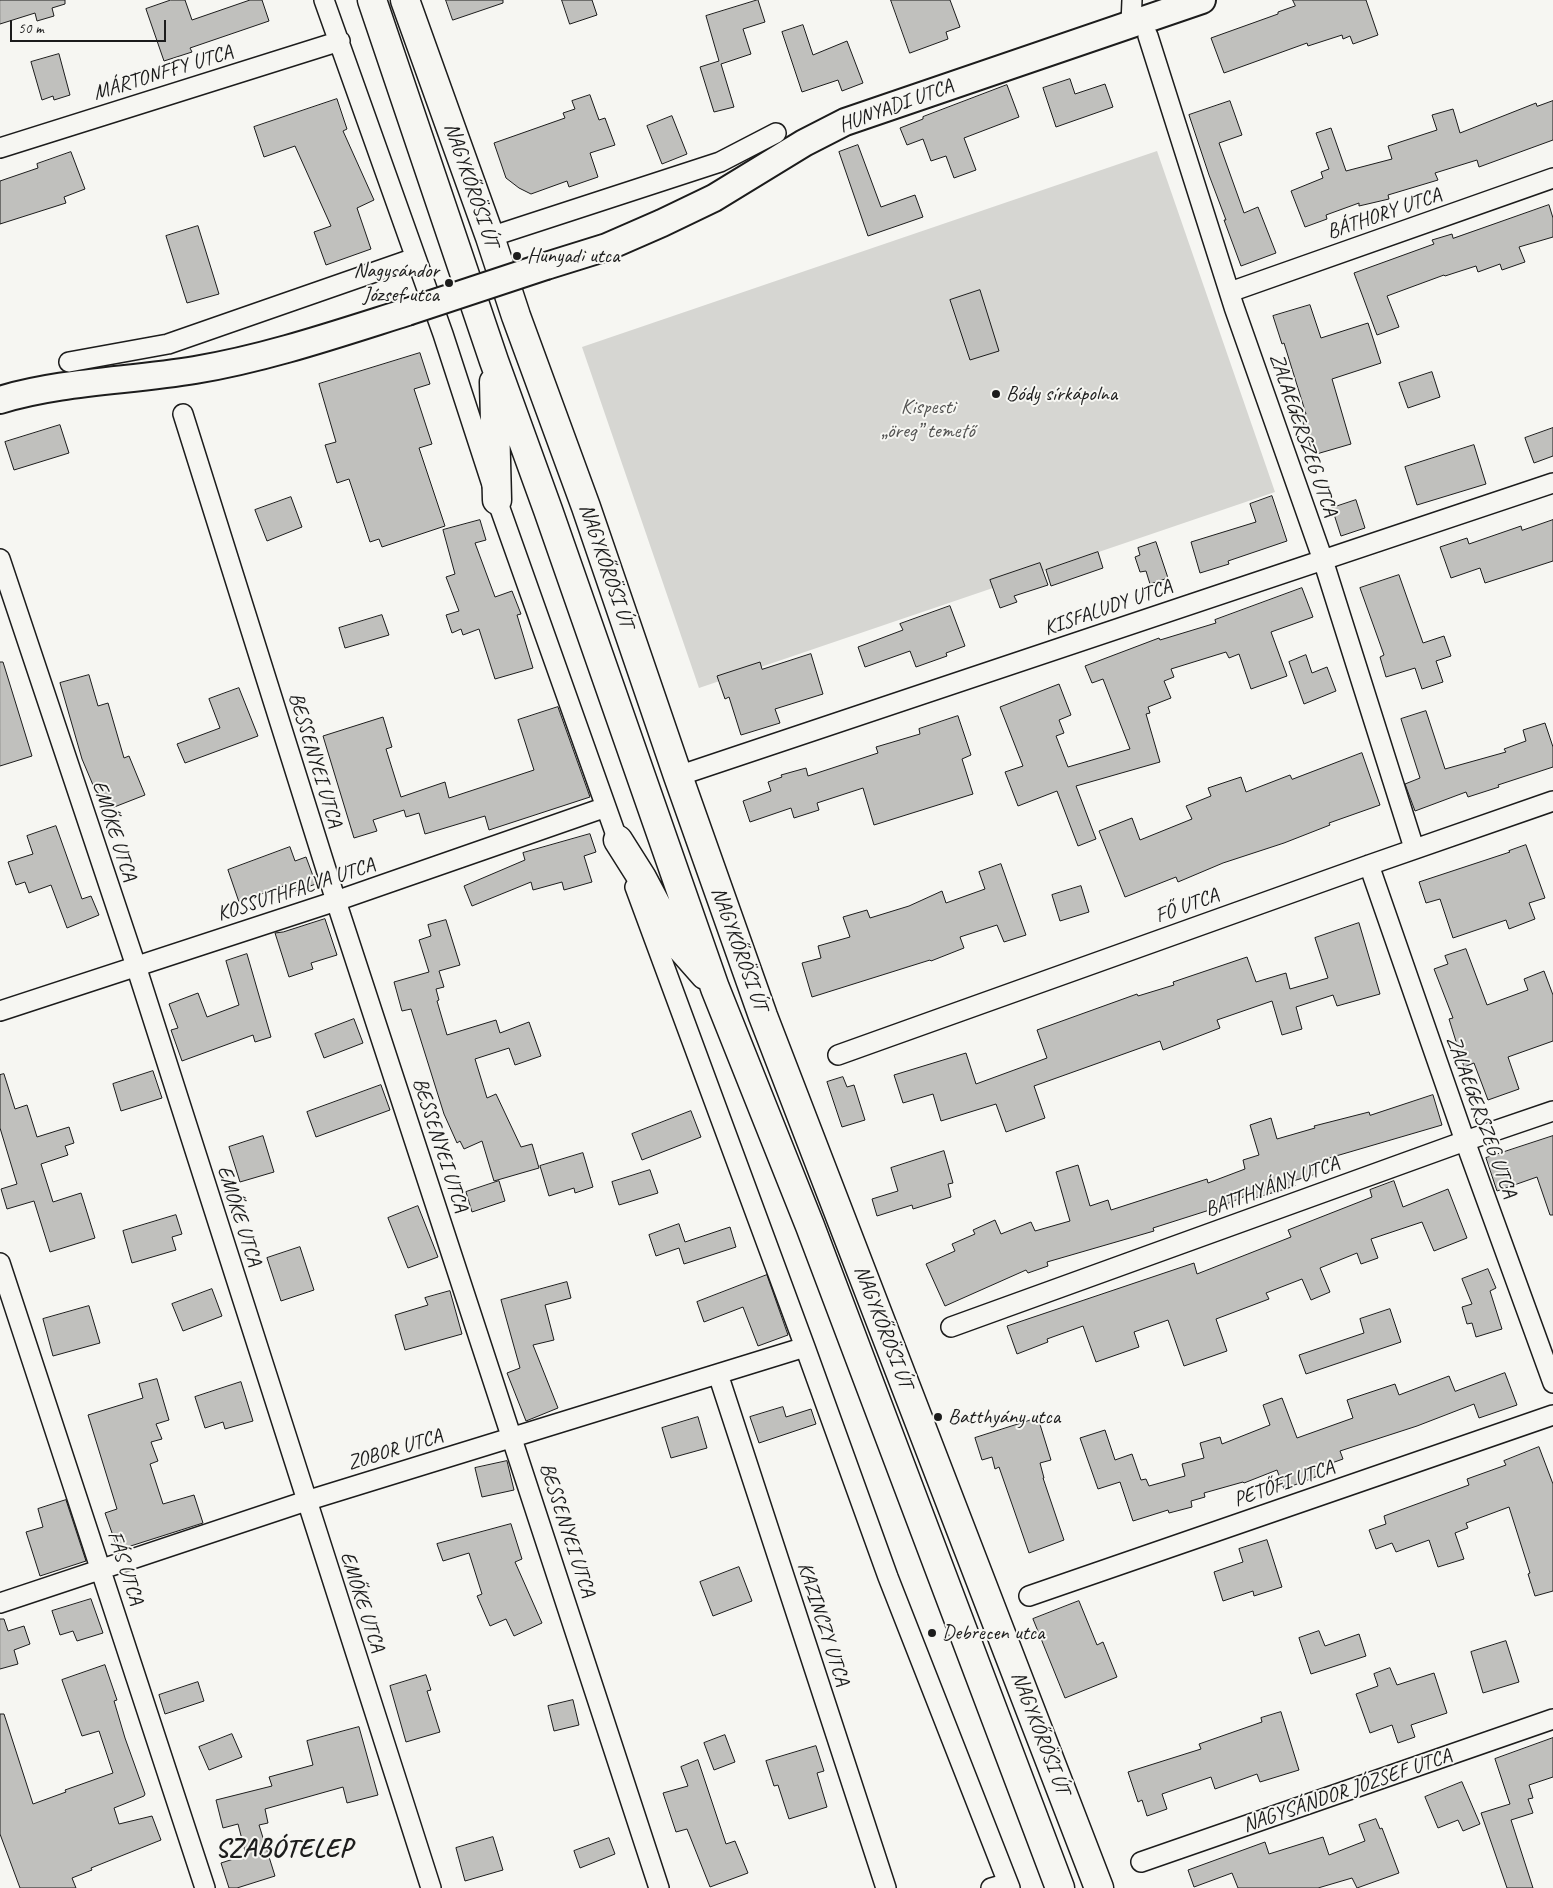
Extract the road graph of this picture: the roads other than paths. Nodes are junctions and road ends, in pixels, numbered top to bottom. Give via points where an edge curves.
1 (324, 0) edge
2 (372, 0) edge
3 (405, 0) edge
4 (1202, 0) edge
5 (1137, 20) edge
6 (340, 41) junction
7 (776, 133) dead end
8 (0, 148) edge
9 (1553, 178) edge
10 (490, 236) junction
11 (415, 258) junction
12 (1230, 292) junction
13 (494, 360) junction
14 (68, 362) dead end
15 (0, 400) edge
16 (183, 414) dead end
17 (1553, 483) edge
18 (496, 500) junction
19 (0, 559) edge
20 (1323, 560) junction
21 (678, 776) junction
22 (1553, 801) edge
23 (606, 807) junction
24 (618, 840) junction
25 (1414, 848) junction
26 (1369, 864) junction
27 (336, 901) junction
28 (136, 966) junction
29 (715, 988) junction
30 (0, 1011) edge
31 (838, 1055) dead end
32 (1553, 1111) edge
33 (1465, 1141) junction
34 (0, 1263) edge
35 (950, 1327) dead end
36 (805, 1347) junction
37 (718, 1374) junction
38 (1553, 1383) edge
39 (1553, 1415) edge
40 (513, 1437) junction
41 (306, 1501) junction
42 (102, 1570) junction
43 (1029, 1596) dead end
44 (0, 1603) edge
45 (1553, 1719) edge
46 (1141, 1862) dead end
47 (1003, 1886) edge
48 (205, 1888) edge
49 (431, 1888) edge
50 (659, 1888) edge
51 (886, 1888) edge
52 (1060, 1888) edge
53 (1099, 1888) edge

1 - 6 street
2 - 13 main road, NAGYKŐRÖSI ÚT
3 - 10 main road, NAGYKŐRÖSI ÚT
4 - 5 street, HUNYADI UTCA
5 - 12 street, ZALAEGERSZEG UTCA
5 - 15 street, HUNYADI UTCA, bridge via 845,122 714,198 662,223 607,246 492,285 246,361 59,387
6 - 8 street, MÁRTONFFY UTCA
6 - 11 street
7 - 10 street via 720,162
9 - 12 street, BÁTHORY UTCA
10 - 21 main road, NAGYKŐRÖSI ÚT
11 - 14 street via 168,344
11 - 18 street
12 - 20 street, ZALAEGERSZEG UTCA
13 - 18 main road
13 - 29 main road, NAGYKŐRÖSI ÚT
16 - 27 street, BESSENYEI UTCA
17 - 20 street, KISFALUDY UTCA
18 - 23 street
19 - 28 street, EMŐKE UTCA
20 - 21 street, KISFALUDY UTCA
20 - 25 street, ZALAEGERSZEG UTCA
21 - 53 main road, NAGYKŐRÖSI ÚT via 763,1016
22 - 25 street, FŐ UTCA
23 - 24 street
23 - 27 street, KOSSUTHFALVA UTCA
24 - 29 main road via 682,949
24 - 36 street
25 - 26 street, FŐ UTCA
26 - 31 street, FŐ UTCA
26 - 33 street, ZALAEGERSZEG UTCA
27 - 28 street, KOSSUTHFALVA UTCA
27 - 40 street, BESSENYEI UTCA
28 - 30 street, KOSSUTHFALVA UTCA
28 - 41 street, EMŐKE UTCA
29 - 52 main road, NAGYKŐRÖSI ÚT via 810,1226
32 - 33 street, BATTHYÁNY UTCA
33 - 35 street, BATTHYÁNY UTCA
33 - 38 street, ZALAEGERSZEG UTCA
34 - 42 street, FÁS UTCA
36 - 37 street, ZOBOR UTCA
36 - 47 street
37 - 40 street, ZOBOR UTCA
37 - 51 street, KAZINCZY UTCA
39 - 43 street, PETŐFI UTCA
40 - 41 street, ZOBOR UTCA
40 - 50 street, BESSENYEI UTCA
41 - 42 street, ZOBOR UTCA
41 - 49 street, EMŐKE UTCA
42 - 44 street, ZOBOR UTCA
42 - 48 street, FÁS UTCA
45 - 46 street, NAGYSÁNDOR JÓZSEF UTCA

